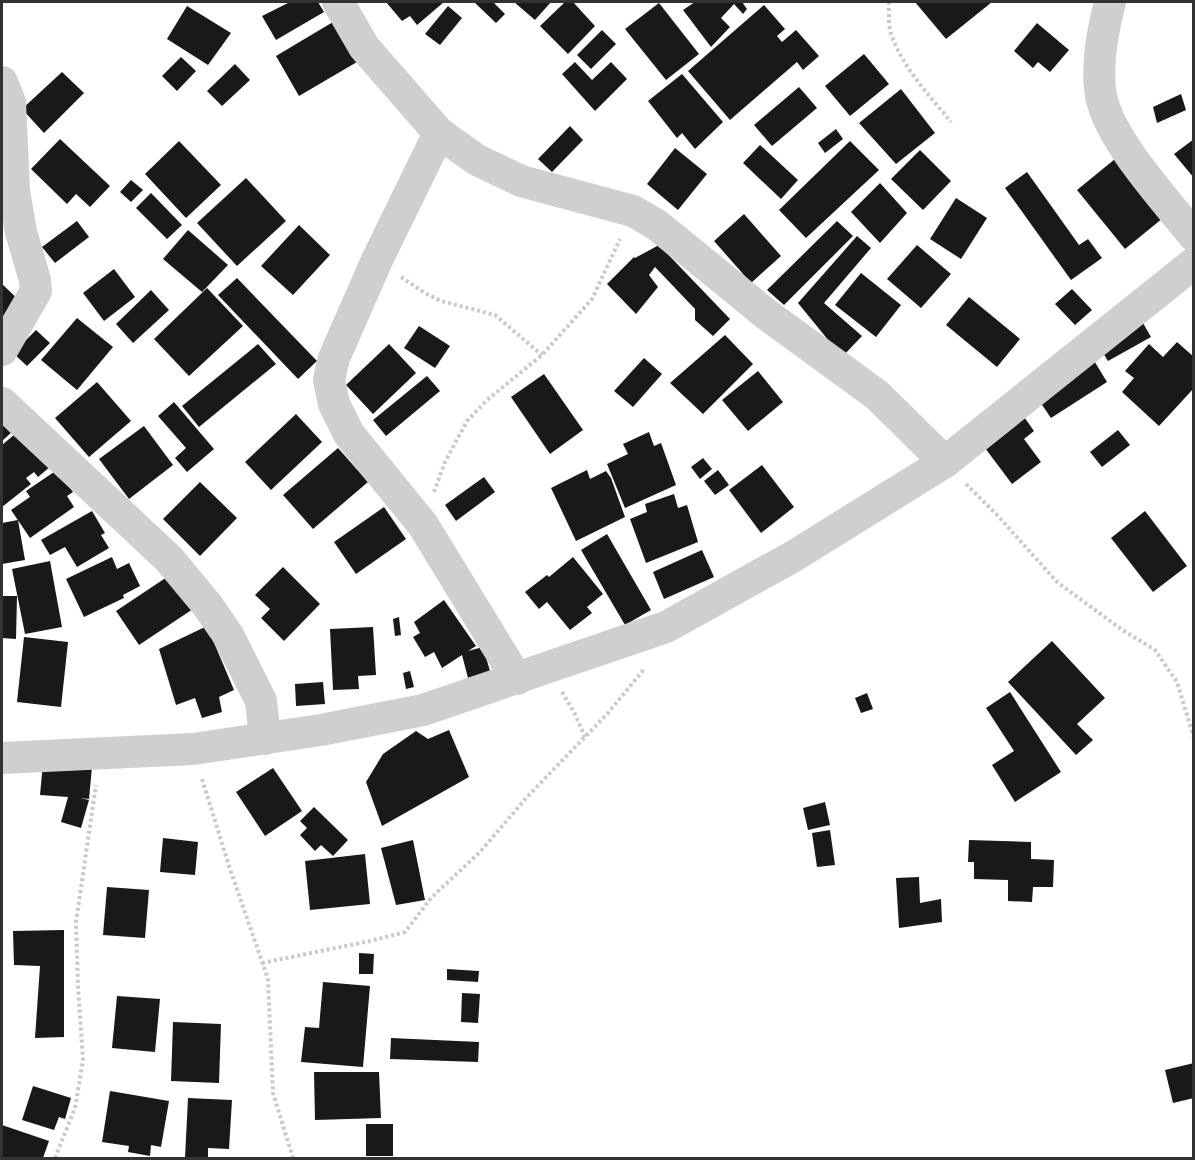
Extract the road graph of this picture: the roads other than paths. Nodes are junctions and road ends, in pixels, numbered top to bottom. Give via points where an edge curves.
1 (338, 2) edge
2 (1110, 2) edge
3 (2, 82) edge
4 (439, 133) junction
5 (1194, 236) edge
6 (1194, 263) edge
7 (2, 350) edge
8 (2, 403) edge
9 (945, 462) junction
10 (529, 675) junction
11 (265, 739) junction
12 (2, 758) edge

1 - 4 street via 364,47
2 - 5 street via 1099,53 1100,91 1107,116 1131,157
3 - 7 street via 10,102 14,190 36,291
4 - 9 street via 477,160 521,181 633,211 657,225 766,314 877,394
4 - 10 street via 377,260 334,358 329,380 334,404 349,434 423,525
6 - 9 street
8 - 11 street via 170,559 208,606 228,635 261,700
9 - 10 street via 794,555 666,627
10 - 11 street via 423,710
11 - 12 street via 193,749

